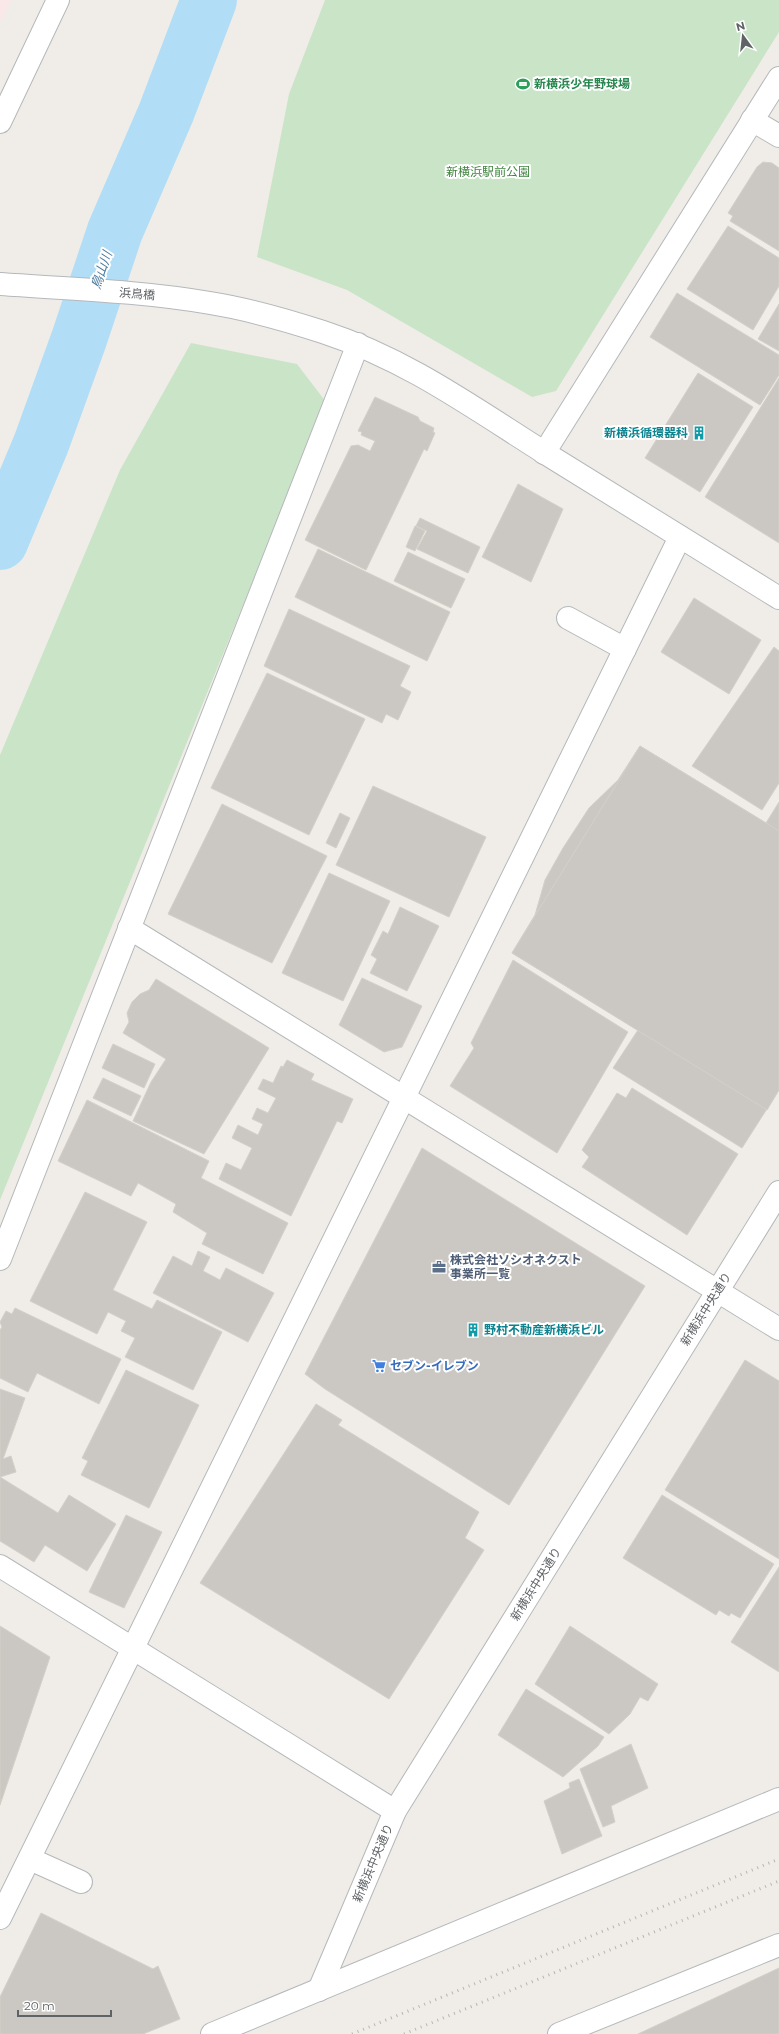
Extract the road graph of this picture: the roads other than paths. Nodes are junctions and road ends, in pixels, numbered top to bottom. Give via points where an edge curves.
1 (58, 0) edge
2 (779, 78) edge
3 (752, 120) junction
4 (0, 122) edge
5 (779, 136) edge
6 (0, 284) edge
7 (358, 344) junction
8 (544, 453) junction
9 (680, 537) junction
10 (779, 598) edge
11 (568, 618) dead end
12 (625, 649) junction
13 (129, 928) junction
14 (405, 1099) junction
15 (779, 1192) edge
16 (0, 1259) edge
17 (717, 1291) junction
18 (779, 1329) edge
19 (0, 1566) edge
20 (134, 1648) junction
21 (779, 1799) edge
22 (395, 1811) junction
23 (30, 1859) junction
24 (81, 1882) dead end
25 (0, 1918) edge
26 (779, 1945) edge
27 (319, 1990) junction
28 (212, 2034) edge
29 (559, 2034) edge

1 - 4 street
2 - 3 street
3 - 5 street
3 - 8 street
6 - 7 street, 浜鳥橋 via 147,294 201,301 266,316
7 - 8 street, 浜鳥橋 via 398,362 442,387
7 - 13 street
8 - 9 street, 浜鳥橋
9 - 10 street, 浜鳥橋
9 - 12 street
11 - 12 street
12 - 14 street
13 - 14 street
13 - 16 street
14 - 17 street
14 - 20 street
15 - 17 street, 新横浜中央通り
17 - 18 street
17 - 22 street, 新横浜中央通り
19 - 20 street
20 - 22 street
20 - 23 street
21 - 27 street
22 - 27 street, 新横浜中央通り
23 - 24 street
23 - 25 street
26 - 29 street
27 - 28 street

